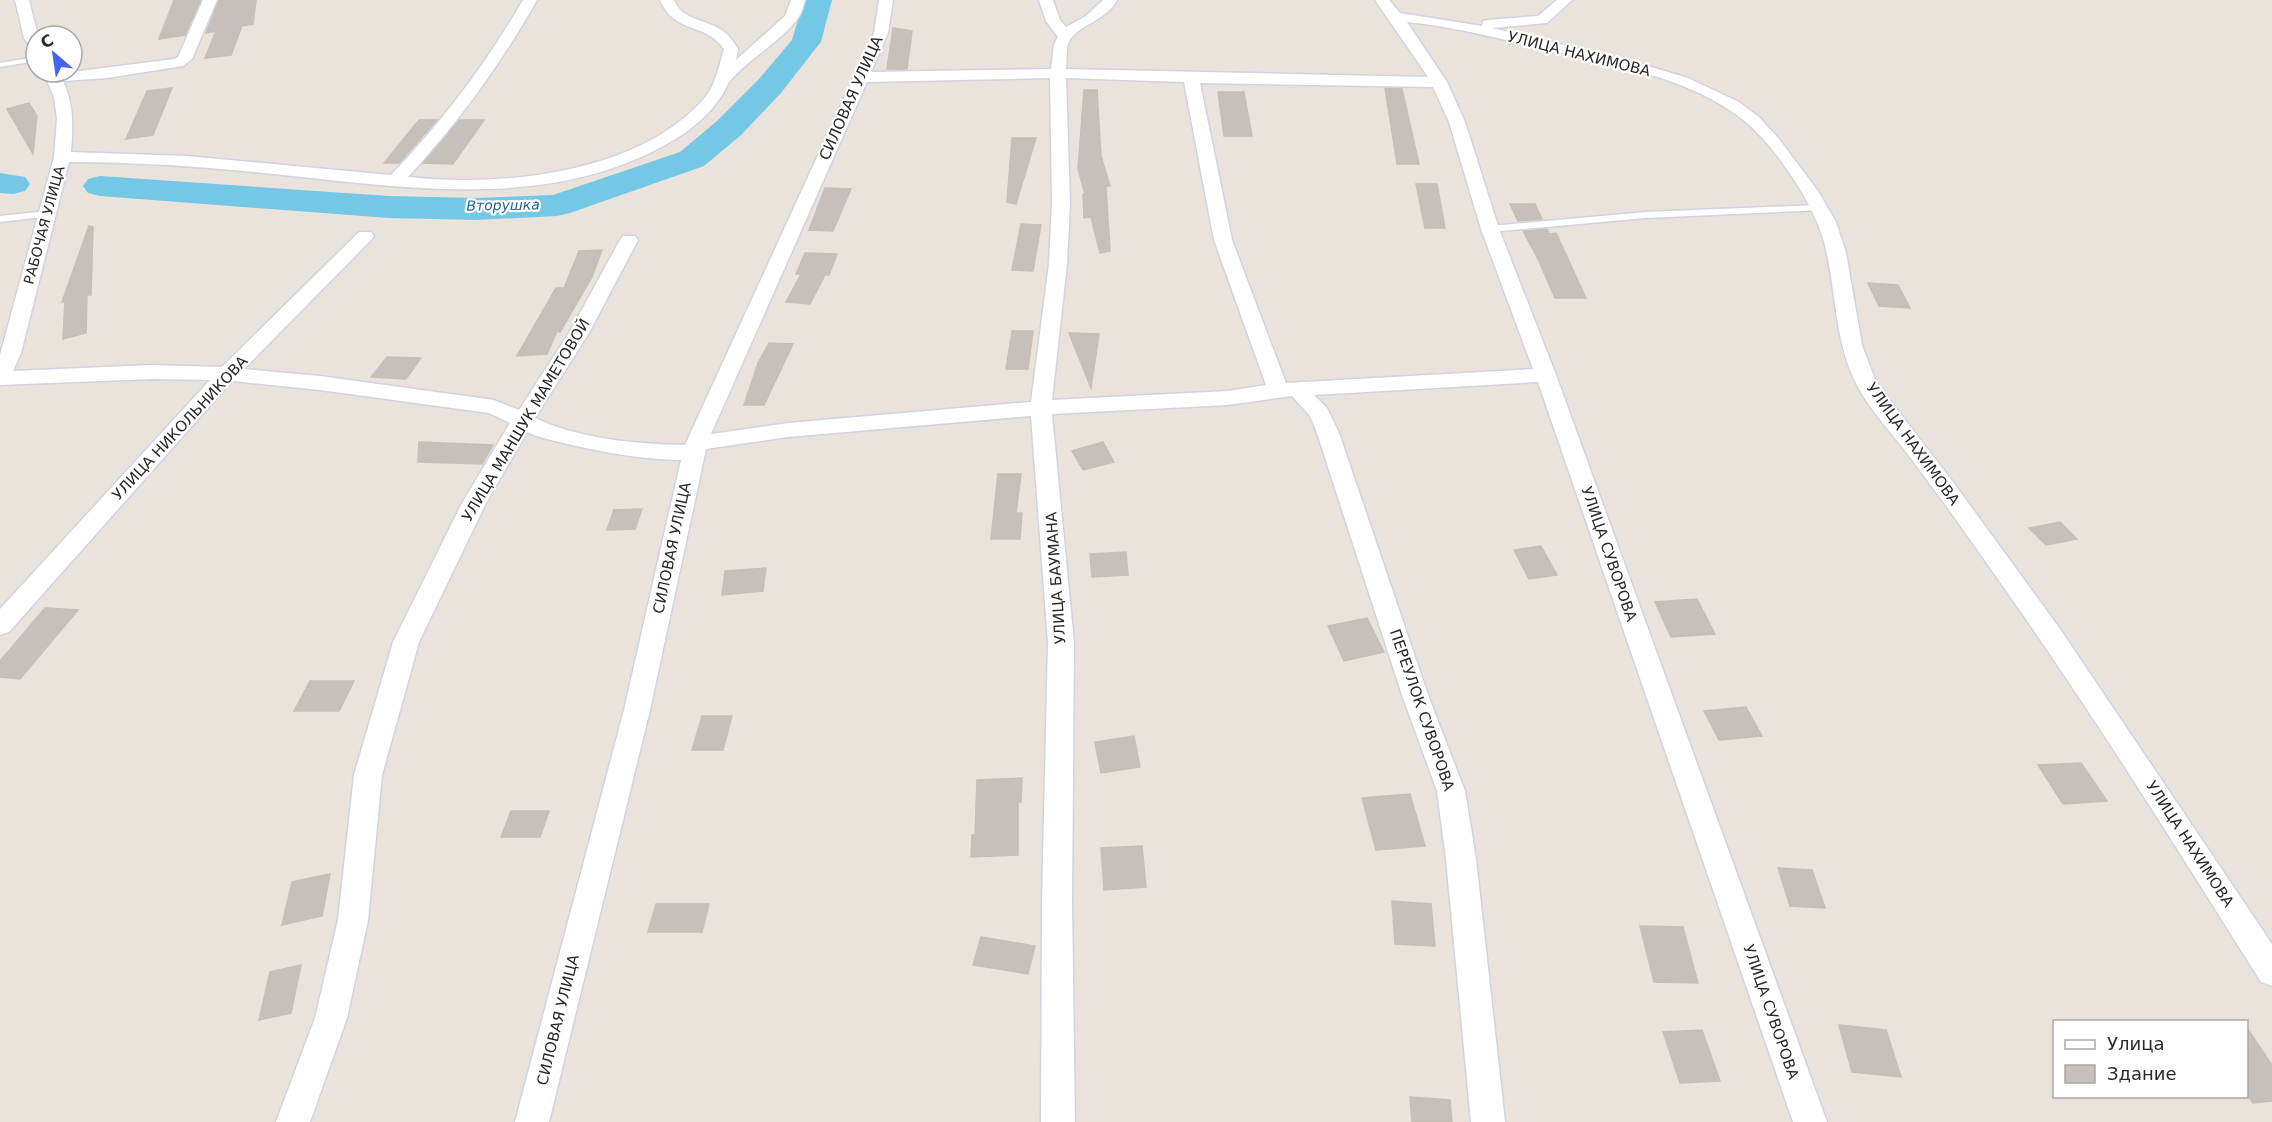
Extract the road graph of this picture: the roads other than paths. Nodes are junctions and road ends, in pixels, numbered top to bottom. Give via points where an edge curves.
1 (22, 0) edge
2 (210, 0) edge
3 (530, 0) edge
4 (667, 0) edge
5 (798, 0) edge
6 (886, 0) edge
7 (1046, 0) edge
8 (1110, 0) edge
9 (1566, 0) edge
10 (1389, 9) edge
11 (28, 24) edge
12 (1471, 26) junction
13 (1066, 37) junction
14 (24, 61) edge
15 (0, 65) edge
16 (84, 73) edge
17 (1058, 73) junction
18 (861, 77) junction
19 (1191, 78) junction
20 (723, 81) junction
21 (1439, 82) junction
22 (56, 84) edge
23 (62, 158) junction
24 (395, 181) junction
25 (1819, 208) junction
26 (47, 214) junction
27 (0, 219) edge
28 (1490, 229) junction
29 (365, 236) dead end
30 (629, 240) dead end
31 (227, 374) junction
32 (1546, 375) junction
33 (0, 377) edge
34 (1287, 390) junction
35 (1041, 408) junction
36 (523, 420) junction
37 (694, 448) junction
38 (0, 625) edge
39 (2272, 970) edge
40 (293, 1122) edge
41 (532, 1122) edge
42 (1058, 1122) edge
43 (1488, 1122) edge
44 (1810, 1122) edge

1 - 11 street
2 - 16 street via 184,59 178,63
3 - 24 street via 471,91 429,146
4 - 20 street via 677,19 716,30 726,39 731,49
5 - 20 street via 791,18
6 - 18 street, СИЛОВАЯ УЛИЦА via 881,33
7 - 13 street via 1053,21
8 - 13 street
9 - 12 street via 1542,20
10 - 12 street, УЛИЦА НАХИМОВА
10 - 21 street, УЛИЦА СУВОРОВА
12 - 25 street, УЛИЦА НАХИМОВА via 1591,54 1663,75 1720,98 1772,139
13 - 17 street, УЛИЦА БАУМАНА via 1061,44
14 - 15 lane
17 - 18 street
17 - 19 street
17 - 35 street, УЛИЦА БАУМАНА via 1061,213
18 - 37 street, СИЛОВАЯ УЛИЦА
19 - 21 street
19 - 34 street, ПЕРЕУЛОК СУВОРОВА via 1218,218 1245,302
20 - 24 street via 710,102 688,123 635,154 541,179 480,187
21 - 28 street, УЛИЦА СУВОРОВА via 1457,122
22 - 23 street, РАБОЧАЯ УЛИЦА via 65,119
23 - 24 street via 178,160
23 - 26 street, РАБОЧАЯ УЛИЦА
25 - 28 lane via 1670,213
25 - 39 street, УЛИЦА НАХИМОВА via 1831,230 1849,337 1867,383 2089,689
26 - 27 lane
26 - 33 street, РАБОЧАЯ УЛИЦА
28 - 32 street, УЛИЦА СУВОРОВА
29 - 31 street, УЛИЦА НИКОЛЬНИКОВА
30 - 36 street, УЛИЦА МАНШУК МАМЕТОВОЙ via 579,333
31 - 33 street
31 - 36 street via 494,407
31 - 38 street, УЛИЦА НИКОЛЬНИКОВА
32 - 34 street
32 - 44 street, УЛИЦА СУВОРОВА
34 - 35 street via 1228,398
34 - 43 street, ПЕРЕУЛОК СУВОРОВА via 1319,413 1328,433 1451,791
35 - 37 street via 788,430
35 - 42 street, УЛИЦА БАУМАНА via 1061,643
36 - 37 street via 544,432 598,444 654,452
36 - 40 street, УЛИЦА МАНШУК МАМЕТОВОЙ via 473,506 406,642 368,775 353,920 331,1018
37 - 41 street, СИЛОВАЯ УЛИЦА via 637,710

